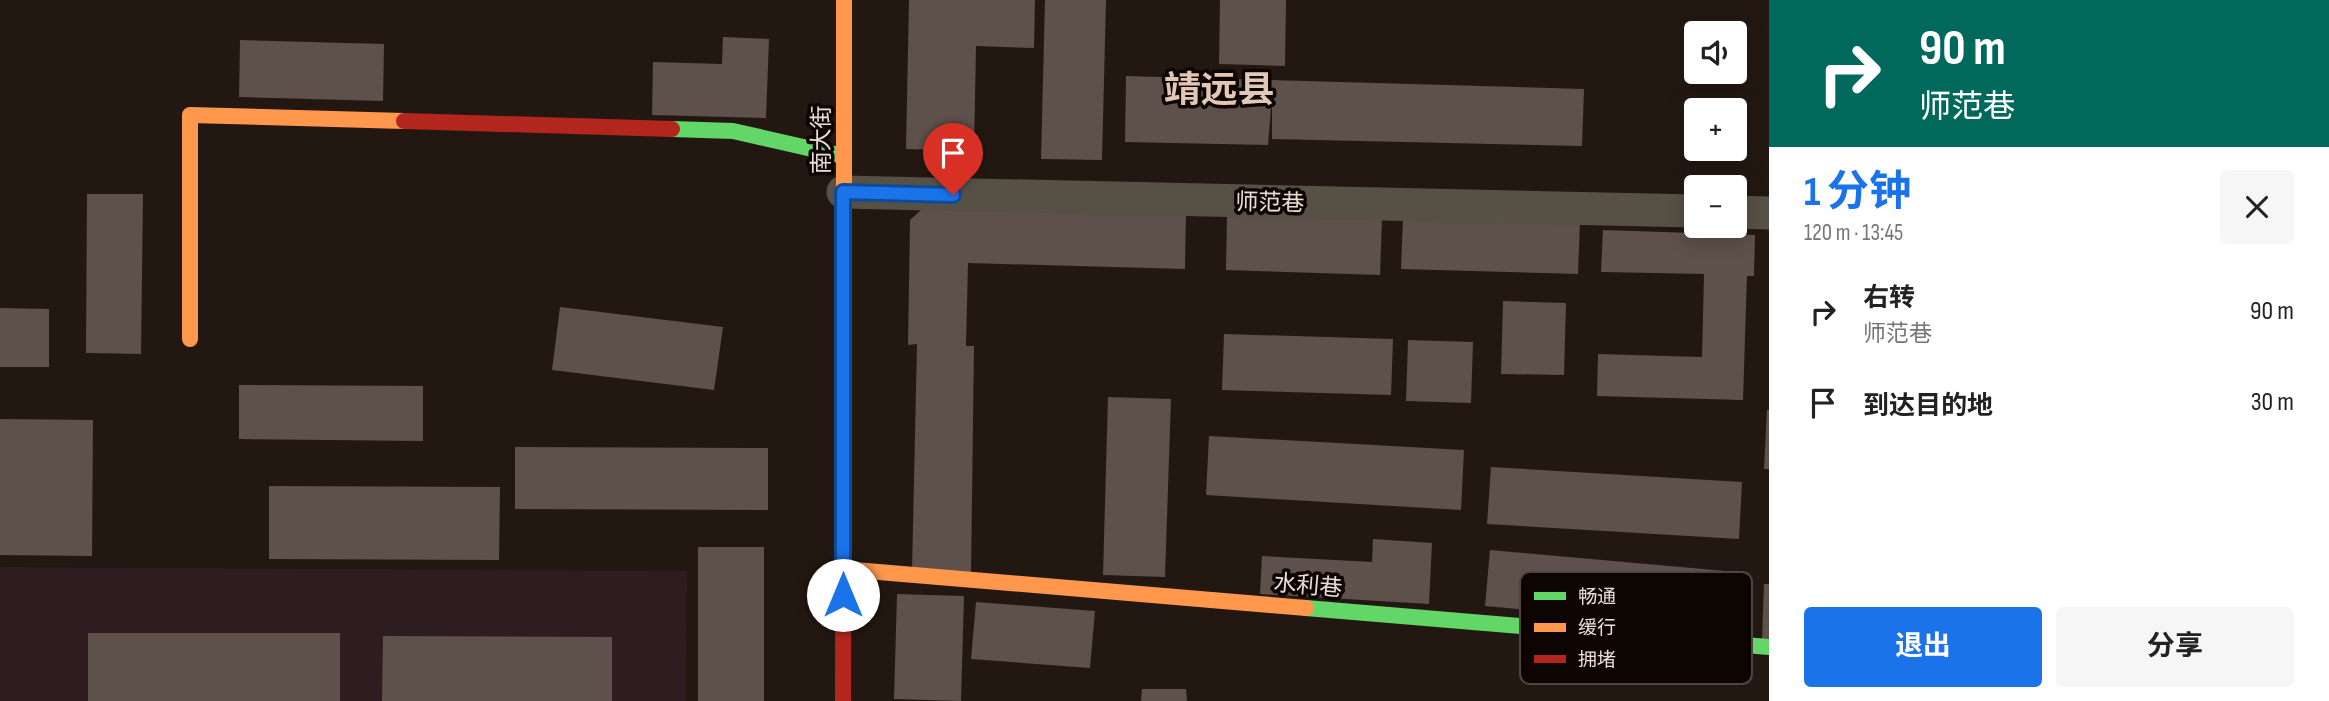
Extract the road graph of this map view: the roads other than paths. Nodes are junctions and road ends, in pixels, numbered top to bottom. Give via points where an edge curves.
1 (844, 0) edge
2 (843, 156) junction
3 (843, 192) junction
4 (1684, 211) edge
5 (1747, 212) edge
6 (1769, 213) edge
7 (190, 339) dead end
8 (843, 569) junction
9 (1520, 626) edge
10 (843, 701) edge

1 - 2 street, 南大街
2 - 3 street, 南大街
2 - 7 street via 733,131 190,114
3 - 4 street, 师范巷
3 - 8 street, 南大街
5 - 6 street
8 - 9 street, 水利巷
8 - 10 street, 南大街

